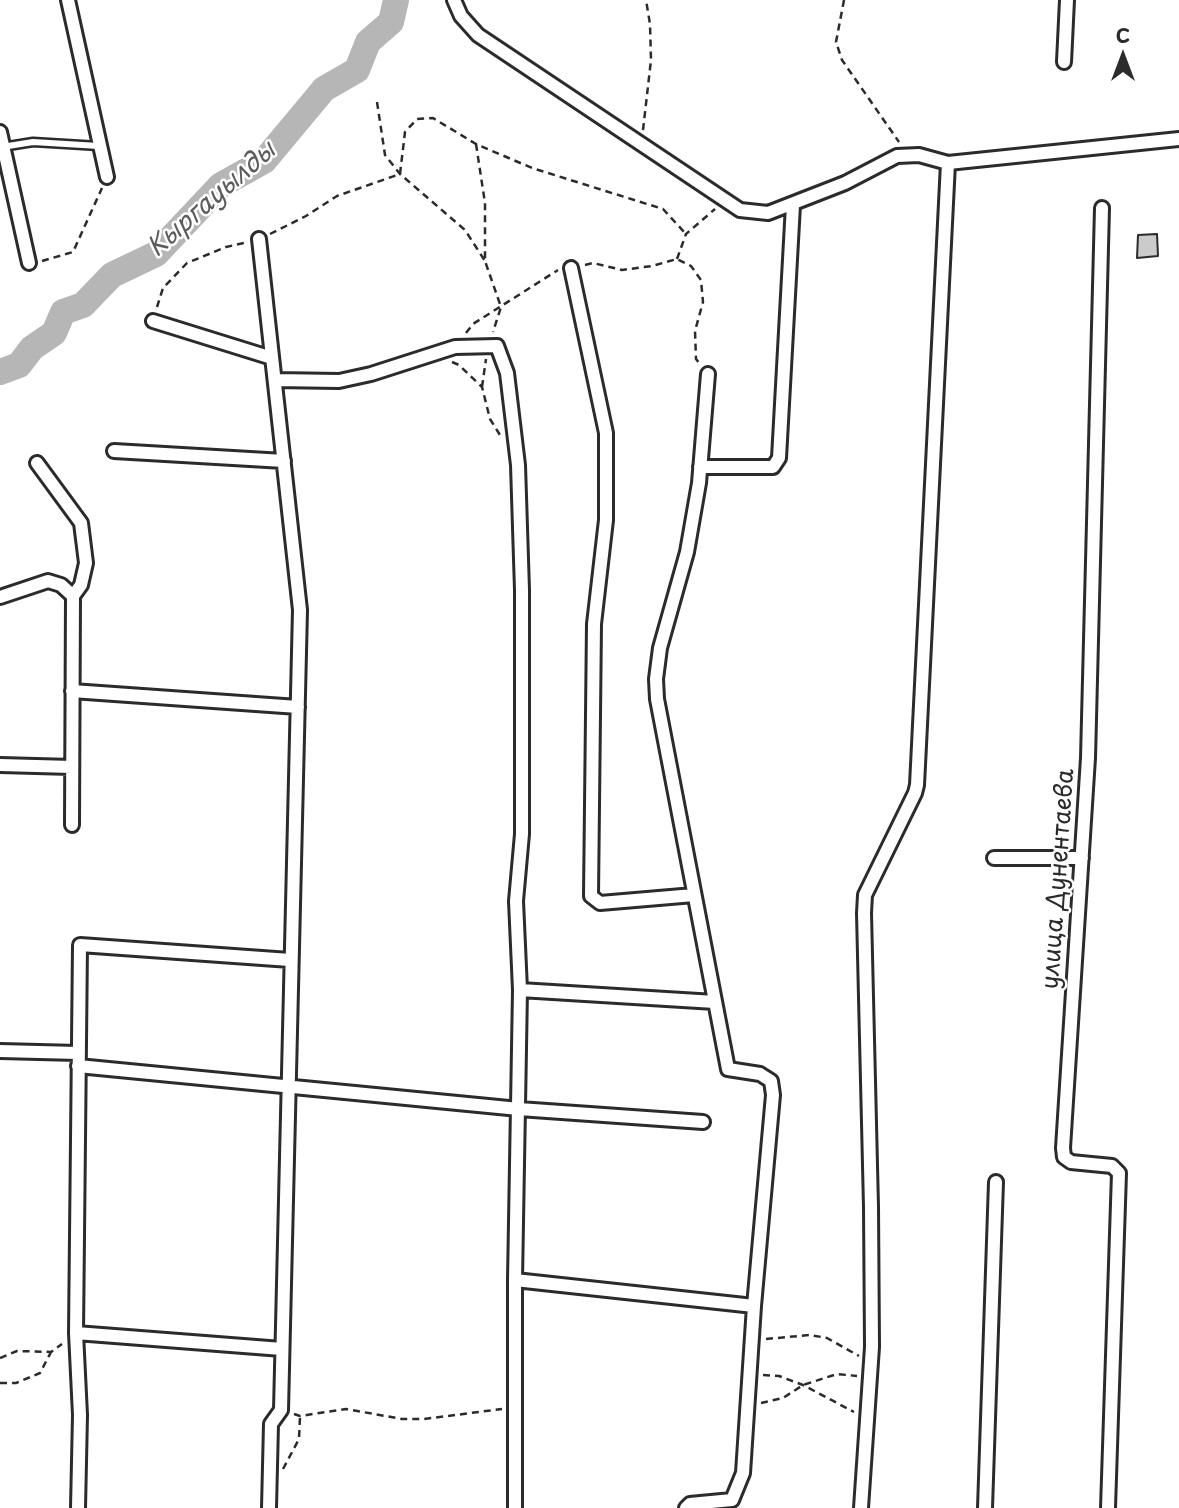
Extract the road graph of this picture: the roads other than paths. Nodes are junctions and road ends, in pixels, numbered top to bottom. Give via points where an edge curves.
1 (68, 0) edge
2 (454, 0) edge
3 (1067, 0) edge
4 (1064, 62) dead end
5 (0, 132) edge
6 (1179, 139) edge
7 (100, 146) junction
8 (2, 147) edge
9 (948, 163) junction
10 (107, 177) road end
11 (793, 205) junction
12 (1102, 208) dead end
13 (259, 239) road end
14 (29, 263) road end
15 (571, 268) road end
16 (153, 321) road end
17 (272, 358) junction
18 (708, 374) road end
19 (275, 380) junction
20 (114, 450) dead end
21 (284, 461) junction
22 (37, 463) dead end
23 (700, 467) junction
24 (73, 596) junction
25 (0, 597) edge
26 (72, 691) junction
27 (298, 707) junction
28 (0, 765) edge
29 (72, 767) junction
30 (72, 825) dead end
31 (994, 858) dead end
32 (1082, 858) junction
33 (694, 895) junction
34 (290, 960) junction
35 (520, 990) junction
36 (715, 1002) junction
37 (0, 1051) edge
38 (78, 1060) junction
39 (288, 1087) junction
40 (519, 1109) junction
41 (703, 1122) dead end
42 (996, 1182) dead end
43 (515, 1280) junction
44 (754, 1306) junction
45 (76, 1334) junction
46 (282, 1349) junction
47 (78, 1508) edge
48 (269, 1508) edge
49 (515, 1508) edge
50 (686, 1508) edge
51 (861, 1508) edge
52 (985, 1508) edge
53 (1108, 1508) edge

1 - 7 street
2 - 11 street via 478,35 740,210 768,213
3 - 4 street
5 - 8 street
6 - 9 street
7 - 8 lane via 33,142
7 - 10 street
8 - 14 street
9 - 11 street via 919,155 897,156
9 - 51 street via 917,785 865,895 871,1364
11 - 23 street via 779,458 773,467
12 - 32 street, улица Дунентаева
13 - 17 street
15 - 33 street via 606,433 606,520 594,624 591,896 600,902
16 - 17 street
17 - 19 street
18 - 23 street
19 - 21 street
19 - 35 street via 339,381 456,347 497,346 514,417 522,590 522,834 516,901
20 - 21 street
21 - 27 street via 300,610
22 - 24 street via 81,523 86,563 81,586
23 - 33 street via 687,552 656,679
24 - 25 street via 48,581
24 - 26 street
26 - 27 street
26 - 29 street
27 - 34 street
28 - 29 street
29 - 30 street
31 - 32 street
32 - 53 street, улица Дунентаева via 1063,1148 1064,1157 1071,1162 1112,1166 1118,1173
33 - 36 street
34 - 38 street via 80,945
34 - 39 street
35 - 36 street
35 - 40 street
36 - 44 street via 728,1069 760,1074 771,1081 774,1095
37 - 38 street
38 - 39 street
38 - 45 street
39 - 40 street
39 - 46 street
40 - 41 street
40 - 43 street
42 - 52 street
43 - 44 street
43 - 49 street
44 - 50 street via 743,1473 732,1500
45 - 46 street
45 - 47 street
46 - 48 street via 281,1410 271,1424

